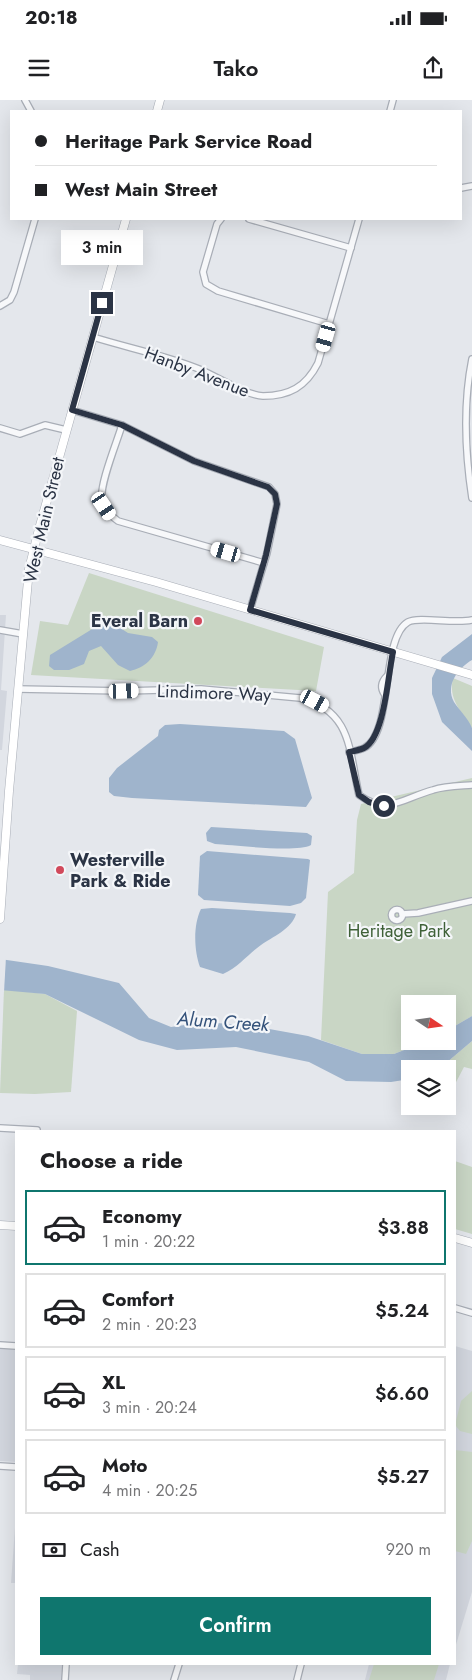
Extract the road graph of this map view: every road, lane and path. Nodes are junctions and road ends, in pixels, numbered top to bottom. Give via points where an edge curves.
1 (34, 220) edge
2 (126, 220) edge
3 (220, 220) edge
4 (253, 220) edge
5 (359, 220) edge
6 (351, 248) junction
7 (0, 306) edge
8 (329, 324) junction
9 (93, 337) junction
10 (472, 359) edge
11 (72, 410) junction
12 (122, 425) junction
13 (0, 428) edge
14 (66, 430) junction
15 (472, 498) edge
16 (0, 540) edge
17 (34, 549) junction
18 (264, 563) junction
19 (250, 610) junction
20 (472, 620) edge
21 (0, 630) edge
22 (23, 634) junction
23 (393, 652) junction
24 (472, 675) edge
25 (18, 689) junction
26 (349, 752) junction
27 (472, 784) edge
28 (3, 835) edge
29 (472, 901) edge
30 (402, 914) dead end
31 (0, 919) edge
32 (0, 1128) edge
33 (37, 1130) dead end
34 (0, 1225) edge
35 (15, 1226) edge
36 (456, 1238) edge
37 (472, 1243) edge
38 (456, 1308) edge
39 (472, 1313) edge
40 (0, 1345) edge
41 (15, 1346) edge
42 (0, 1466) edge
43 (15, 1467) edge
44 (66, 1665) edge
45 (179, 1665) edge
46 (302, 1665) edge
47 (65, 1680) edge
48 (174, 1680) edge
49 (297, 1680) edge

1 - 7 street via 14,292 10,300
2 - 9 main road, West Main Street
3 - 8 street via 203,278 210,288
4 - 6 street
5 - 6 street, Hanby Avenue
6 - 8 street, Hanby Avenue
8 - 9 street, Hanby Avenue via 314,372 300,388 280,395 260,396 170,359
9 - 11 main road, West Main Street
10 - 15 street via 466,420 467,467
11 - 12 street
11 - 14 main road, West Main Street
12 - 18 street via 194,461 268,487 275,494 277,504
12 - 18 street via 102,492 104,506 111,516 118,521
13 - 14 street via 20,434 45,425
14 - 17 main road, West Main Street
16 - 17 main road
17 - 19 main road
17 - 22 main road, West Main Street
18 - 19 street
19 - 23 main road
20 - 23 street via 410,620 400,630
21 - 22 street
22 - 25 main road, West Main Street
23 - 24 main road
23 - 26 street via 381,719 365,748
25 - 26 street, Lindimore Way via 201,690 300,698 328,708 343,729
25 - 28 main road, West Main Street
26 - 27 street, Lindimore Way via 359,795 377,806 391,806 435,789
28 - 31 main road, West Main Street
29 - 30 street
32 - 33 street
34 - 35 main road
36 - 37 main road
38 - 39 street
40 - 41 street
42 - 43 street
44 - 47 street
45 - 48 street
46 - 49 street

